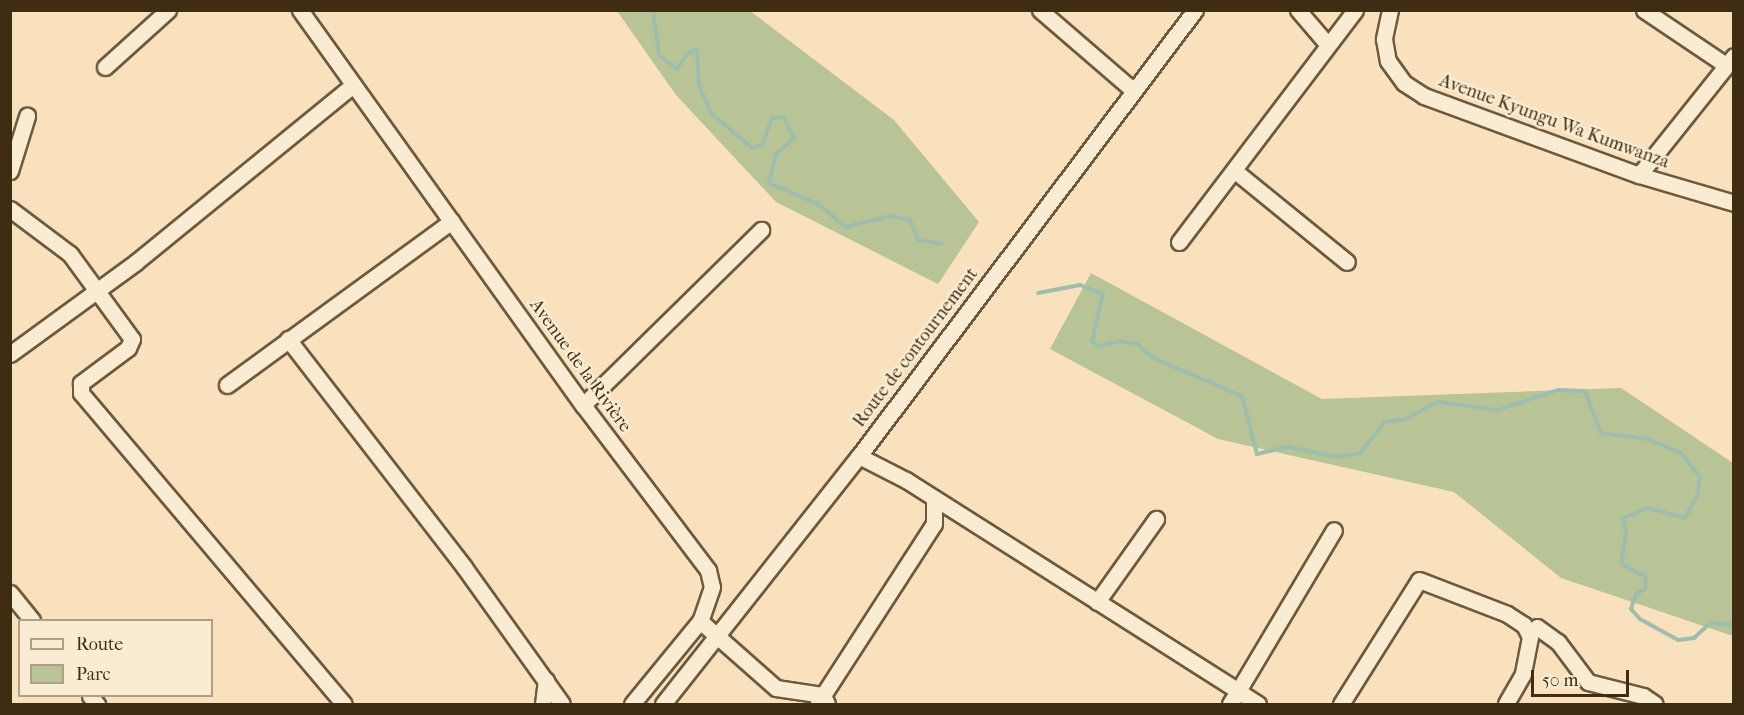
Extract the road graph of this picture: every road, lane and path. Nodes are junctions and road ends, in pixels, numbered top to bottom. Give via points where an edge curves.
1 (168, 10) edge
2 (300, 10) edge
3 (1040, 10) edge
4 (1195, 10) edge
5 (1298, 10) edge
6 (1355, 10) edge
7 (1390, 10) edge
8 (1644, 10) edge
9 (1327, 44) junction
10 (1730, 61) edge
11 (105, 67) dead end
12 (352, 86) junction
13 (1134, 91) junction
14 (27, 116) dead end
15 (10, 171) edge
16 (1235, 171) junction
17 (1639, 175) junction
18 (1734, 203) edge
19 (10, 209) edge
20 (452, 221) junction
21 (761, 230) dead end
22 (1179, 242) dead end
23 (1347, 262) dead end
24 (98, 291) junction
25 (288, 339) junction
26 (10, 354) edge
27 (227, 385) dead end
28 (583, 405) junction
29 (859, 456) junction
30 (934, 498) junction
31 (1156, 519) dead end
32 (1335, 530) dead end
33 (10, 593) edge
34 (1097, 602) junction
35 (30, 619) edge
36 (700, 621) junction
37 (1537, 627) dead end
38 (717, 639) junction
39 (546, 680) junction
40 (1234, 698) edge
41 (822, 702) edge
42 (344, 705) edge
43 (543, 705) edge
44 (562, 705) edge
45 (632, 705) edge
46 (663, 705) edge
47 (1258, 705) edge
48 (1341, 705) edge
49 (1506, 705) edge
50 (1655, 705) edge

1 - 11 street
2 - 12 street, Avenue de la Rivière
3 - 13 street
4 - 13 street, Route de contournement
5 - 9 street
6 - 9 street
7 - 17 street, Avenue Kyungu Wa Kumwanza via 1384,39 1388,61 1404,82 1424,96
8 - 10 street
9 - 16 street
10 - 17 street
12 - 20 street, Avenue de la Rivière
12 - 24 street
13 - 29 street, Route de contournement
14 - 15 street
16 - 22 street
16 - 23 street
17 - 18 street, Avenue Kyungu Wa Kumwanza
19 - 24 street via 70,254
20 - 25 street
20 - 28 street, Avenue de la Rivière
21 - 28 street
24 - 26 street
24 - 42 street via 132,343 81,383 81,393
25 - 27 street
25 - 39 street
28 - 36 street, Avenue de la Rivière via 708,570 712,587
29 - 30 street
29 - 38 street, Route de contournement
30 - 34 street
30 - 41 street via 934,524
31 - 34 street
32 - 40 street
33 - 35 street
34 - 40 street
36 - 38 street
36 - 45 street, Avenue de la Rivière
37 - 50 street via 1558,642 1588,682 1643,696
38 - 41 street via 776,688
38 - 46 street, Route de contournement
39 - 43 street
39 - 44 street
40 - 47 street
48 - 49 street via 1419,580 1507,614 1524,625 1530,637 1523,674

